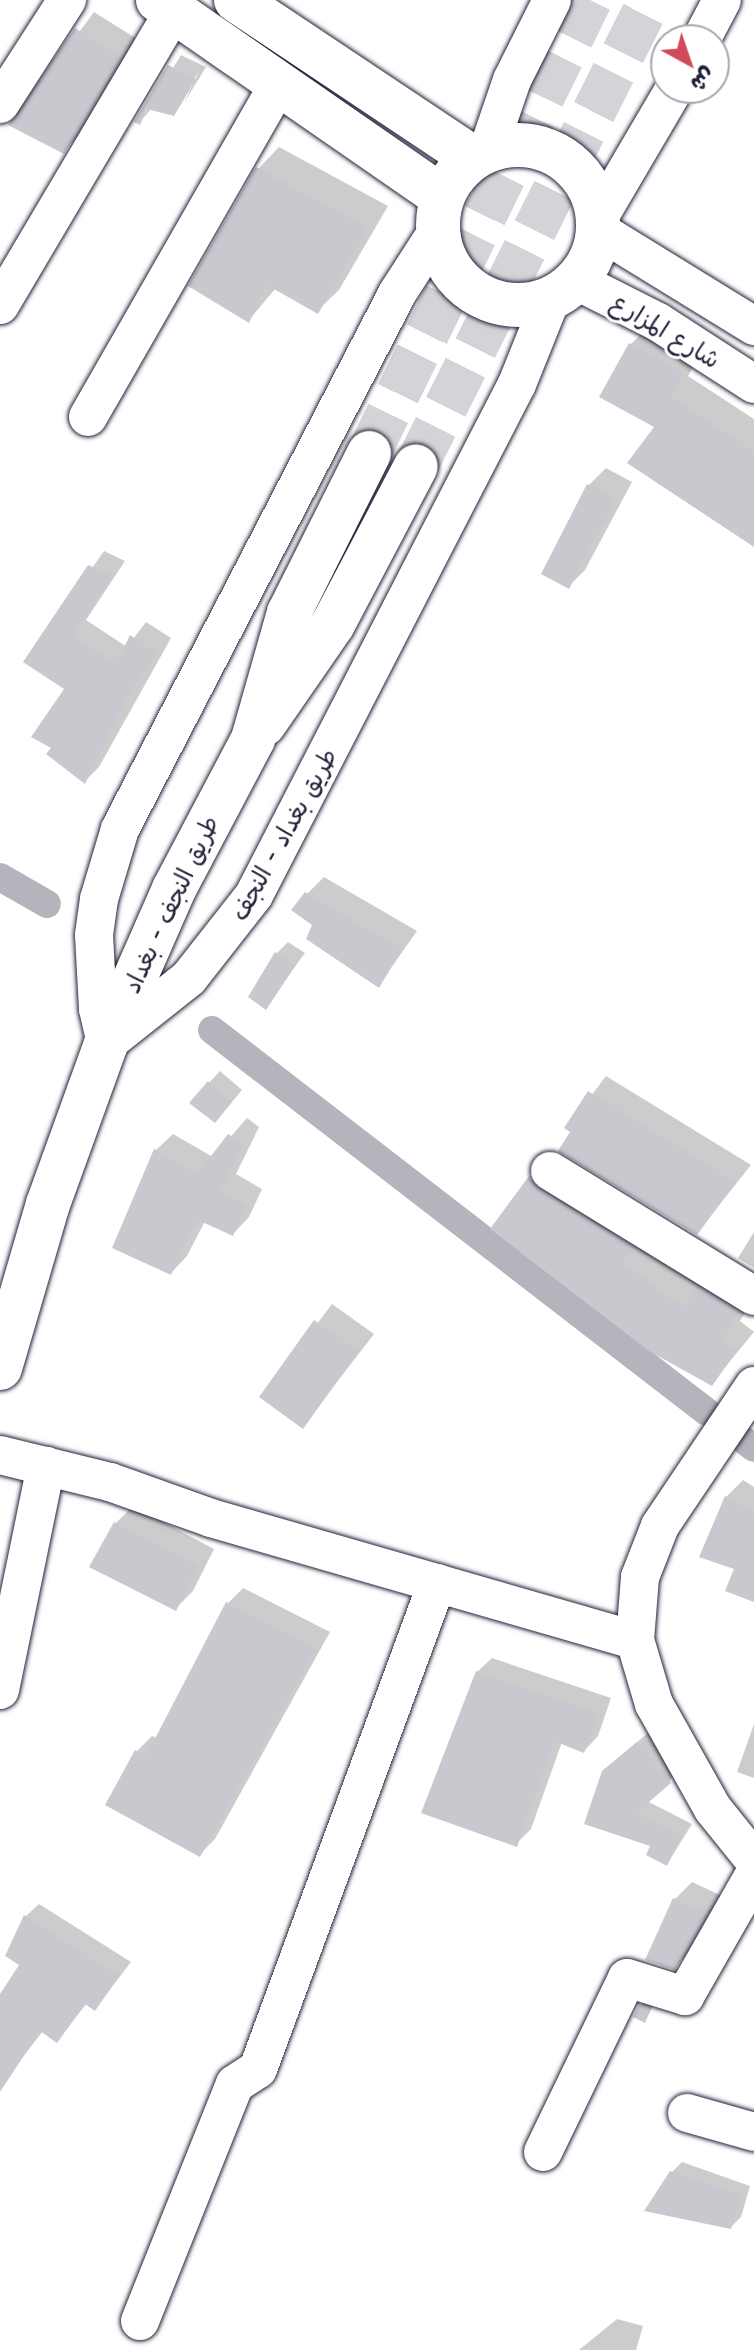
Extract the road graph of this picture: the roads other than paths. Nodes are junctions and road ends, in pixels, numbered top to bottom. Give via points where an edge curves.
1 (67, 0) edge
2 (236, 0) edge
3 (552, 0) edge
4 (722, 0) edge
5 (166, 6) edge
6 (709, 24) edge
7 (279, 83) junction
8 (0, 104) edge
9 (666, 104) edge
10 (481, 154) junction
11 (440, 214) junction
12 (598, 224) junction
13 (564, 289) junction
14 (0, 305) edge
15 (754, 326) edge
16 (754, 384) edge
17 (88, 417) dead end
18 (369, 453) tunnel mouth
19 (416, 466) tunnel mouth
20 (253, 739) junction
21 (106, 1044) junction
22 (550, 1171) dead end
23 (754, 1296) edge
24 (0, 1368) edge
25 (748, 1411) edge
26 (0, 1455) edge
27 (46, 1466) junction
28 (437, 1583) junction
29 (635, 1640) junction
30 (0, 1690) edge
31 (754, 1860) edge
32 (754, 1875) edge
33 (687, 2113) dead end
34 (754, 2132) edge
35 (543, 2152) dead end
36 (140, 2321) dead end

1 - 8 street
2 - 10 main road
3 - 10 street
4 - 6 street
5 - 7 main road
5 - 14 street
7 - 11 main road
7 - 17 street
9 - 12 street
10 - 11 main road
10 - 12 main road via 521,145 554,153 584,180
11 - 13 main road via 447,263 470,289 501,303
11 - 21 street via 120,829 94,935 98,1009
12 - 13 main road via 591,257
12 - 15 street, شارع المزارع
13 - 16 street, شارع المزارع via 658,322
13 - 21 street, طريق بغداد - النجف via 254,895 189,978
18 - 20 main road, طريق النجف - بغداد via 289,613
19 - 20 main road via 333,624
20 - 21 main road, طريق النجف - بغداد via 174,889
21 - 24 main road, طريق النجف - بغداد via 48,1204
22 - 23 street
25 - 29 street via 660,1526 640,1577
26 - 27 street
27 - 28 street
27 - 30 street
28 - 29 street
28 - 36 street via 258,2069 235,2084
29 - 31 street via 654,1704 713,1809
32 - 35 street via 685,1996 627,1978
33 - 34 street

